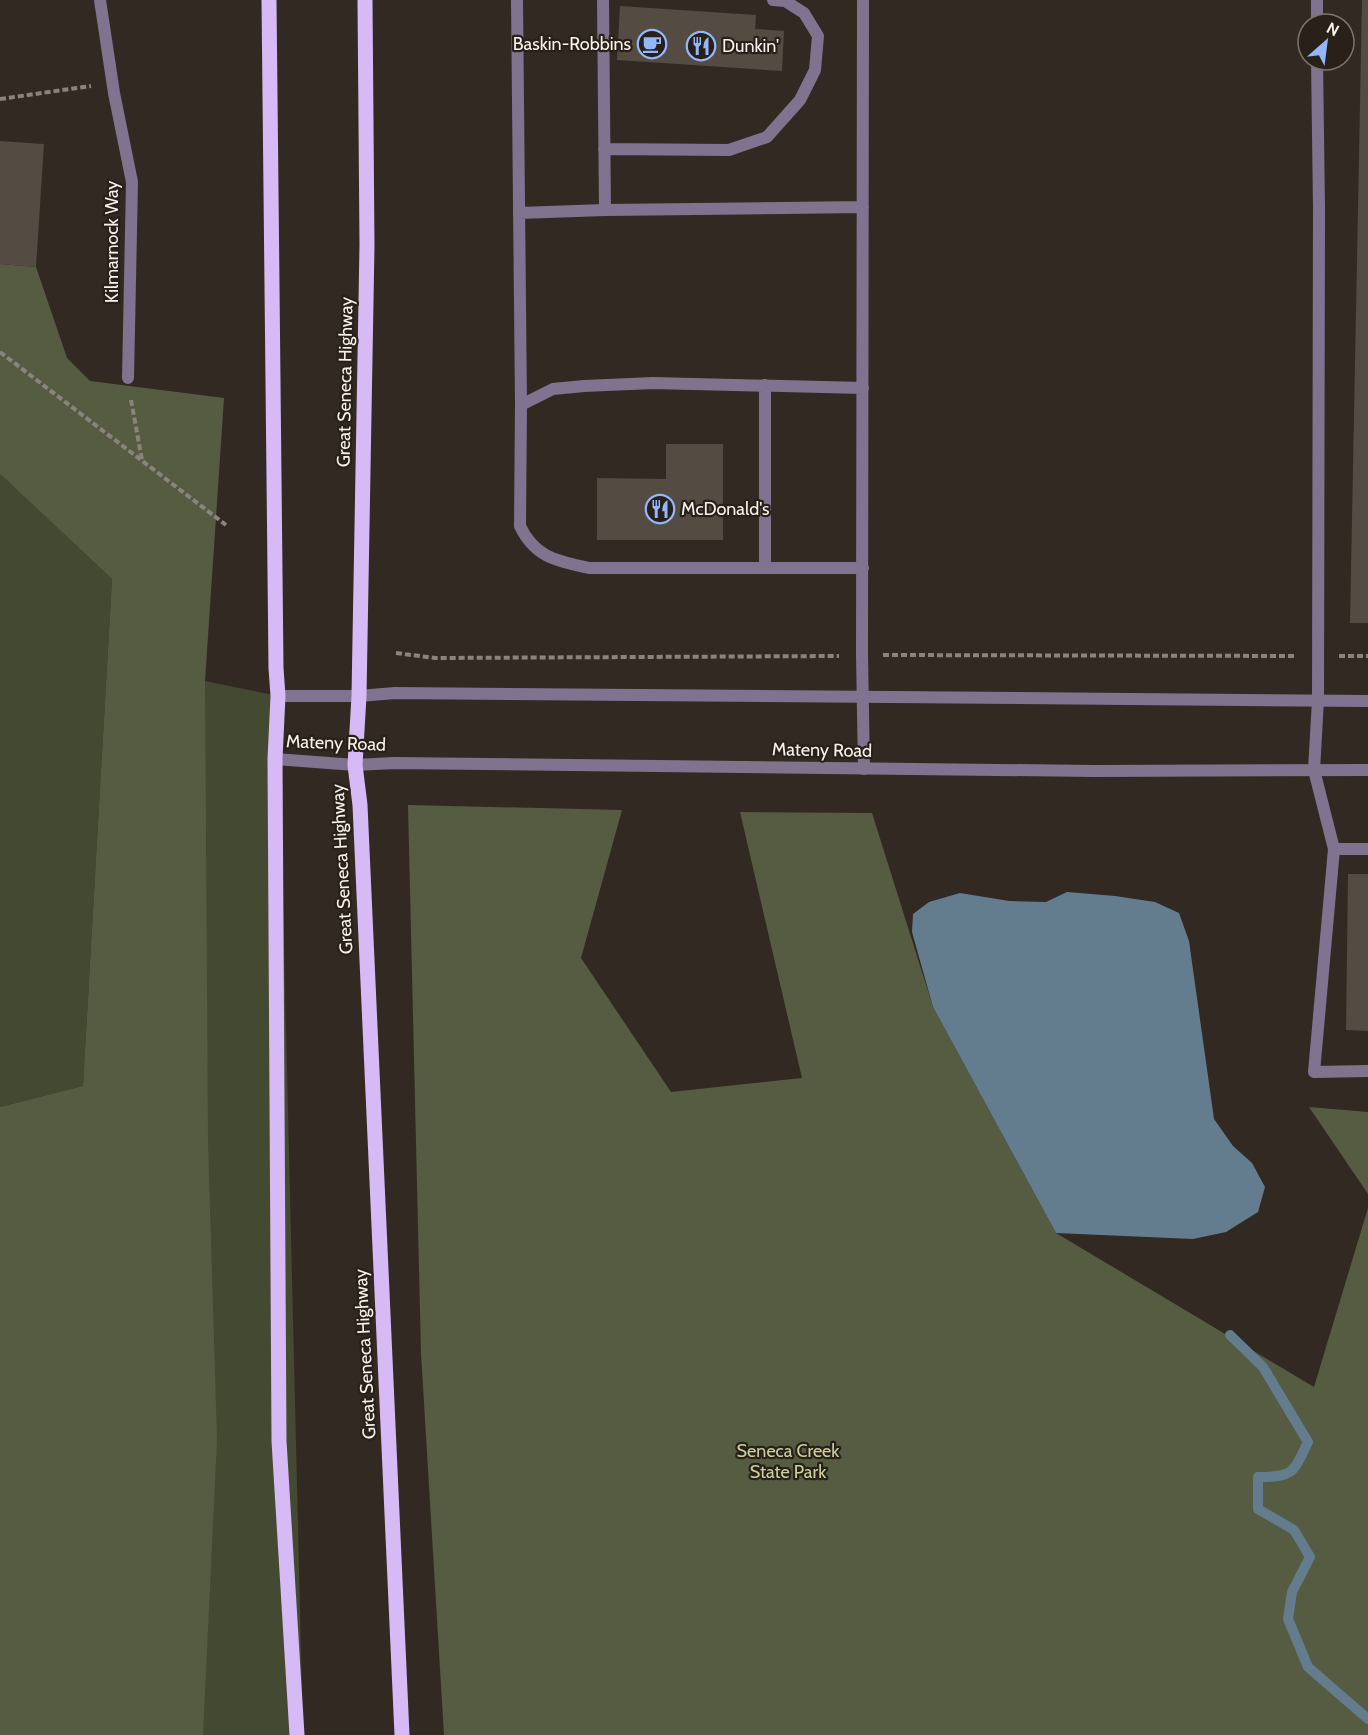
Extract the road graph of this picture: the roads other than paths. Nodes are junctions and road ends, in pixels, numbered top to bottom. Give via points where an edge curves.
1 (100, 0) edge
2 (269, 0) edge
3 (365, 0) edge
4 (517, 0) edge
5 (603, 0) edge
6 (773, 0) edge
7 (785, 0) edge
8 (863, 0) edge
9 (1317, 72) edge
10 (604, 148) junction
11 (863, 207) junction
12 (605, 210) junction
13 (519, 213) junction
14 (128, 378) road end
15 (765, 385) junction
16 (863, 388) junction
17 (521, 405) junction
18 (765, 568) junction
19 (863, 568) junction
20 (278, 696) junction
21 (359, 696) junction
22 (862, 697) junction
23 (1318, 700) junction
24 (1368, 700) edge
25 (275, 759) junction
26 (355, 765) junction
27 (864, 769) junction
28 (1314, 770) junction
29 (1368, 770) edge
30 (1334, 849) junction
31 (1368, 849) edge
32 (1368, 1071) edge
33 (297, 1735) edge
34 (402, 1735) edge

1 - 14 street, Kilmarnock Way via 132,182
2 - 20 main road
3 - 21 main road, Great Seneca Highway via 367,244
4 - 13 street
5 - 10 street
6 - 7 street
7 - 10 street via 804,13 818,36 815,70 800,100 766,137 729,150
8 - 11 street
9 - 23 street
10 - 12 street
11 - 12 street
11 - 16 street
12 - 13 street
13 - 17 street
15 - 16 street
15 - 17 street via 584,386 553,389
15 - 18 street
16 - 19 street
17 - 18 street via 520,526 527,541 551,559 589,568
18 - 19 street
19 - 22 street
20 - 21 street
20 - 25 main road
21 - 22 street via 407,693
21 - 26 main road, Great Seneca Highway
22 - 23 street
22 - 27 street
23 - 24 street
23 - 28 street
25 - 26 street, Mateny Road
25 - 33 main road via 279,1441
26 - 27 street, Mateny Road
26 - 34 main road, Great Seneca Highway via 361,817
27 - 28 street, Mateny Road
28 - 29 street, Mateny Road
28 - 30 street
30 - 31 street
30 - 32 street via 1314,1072

